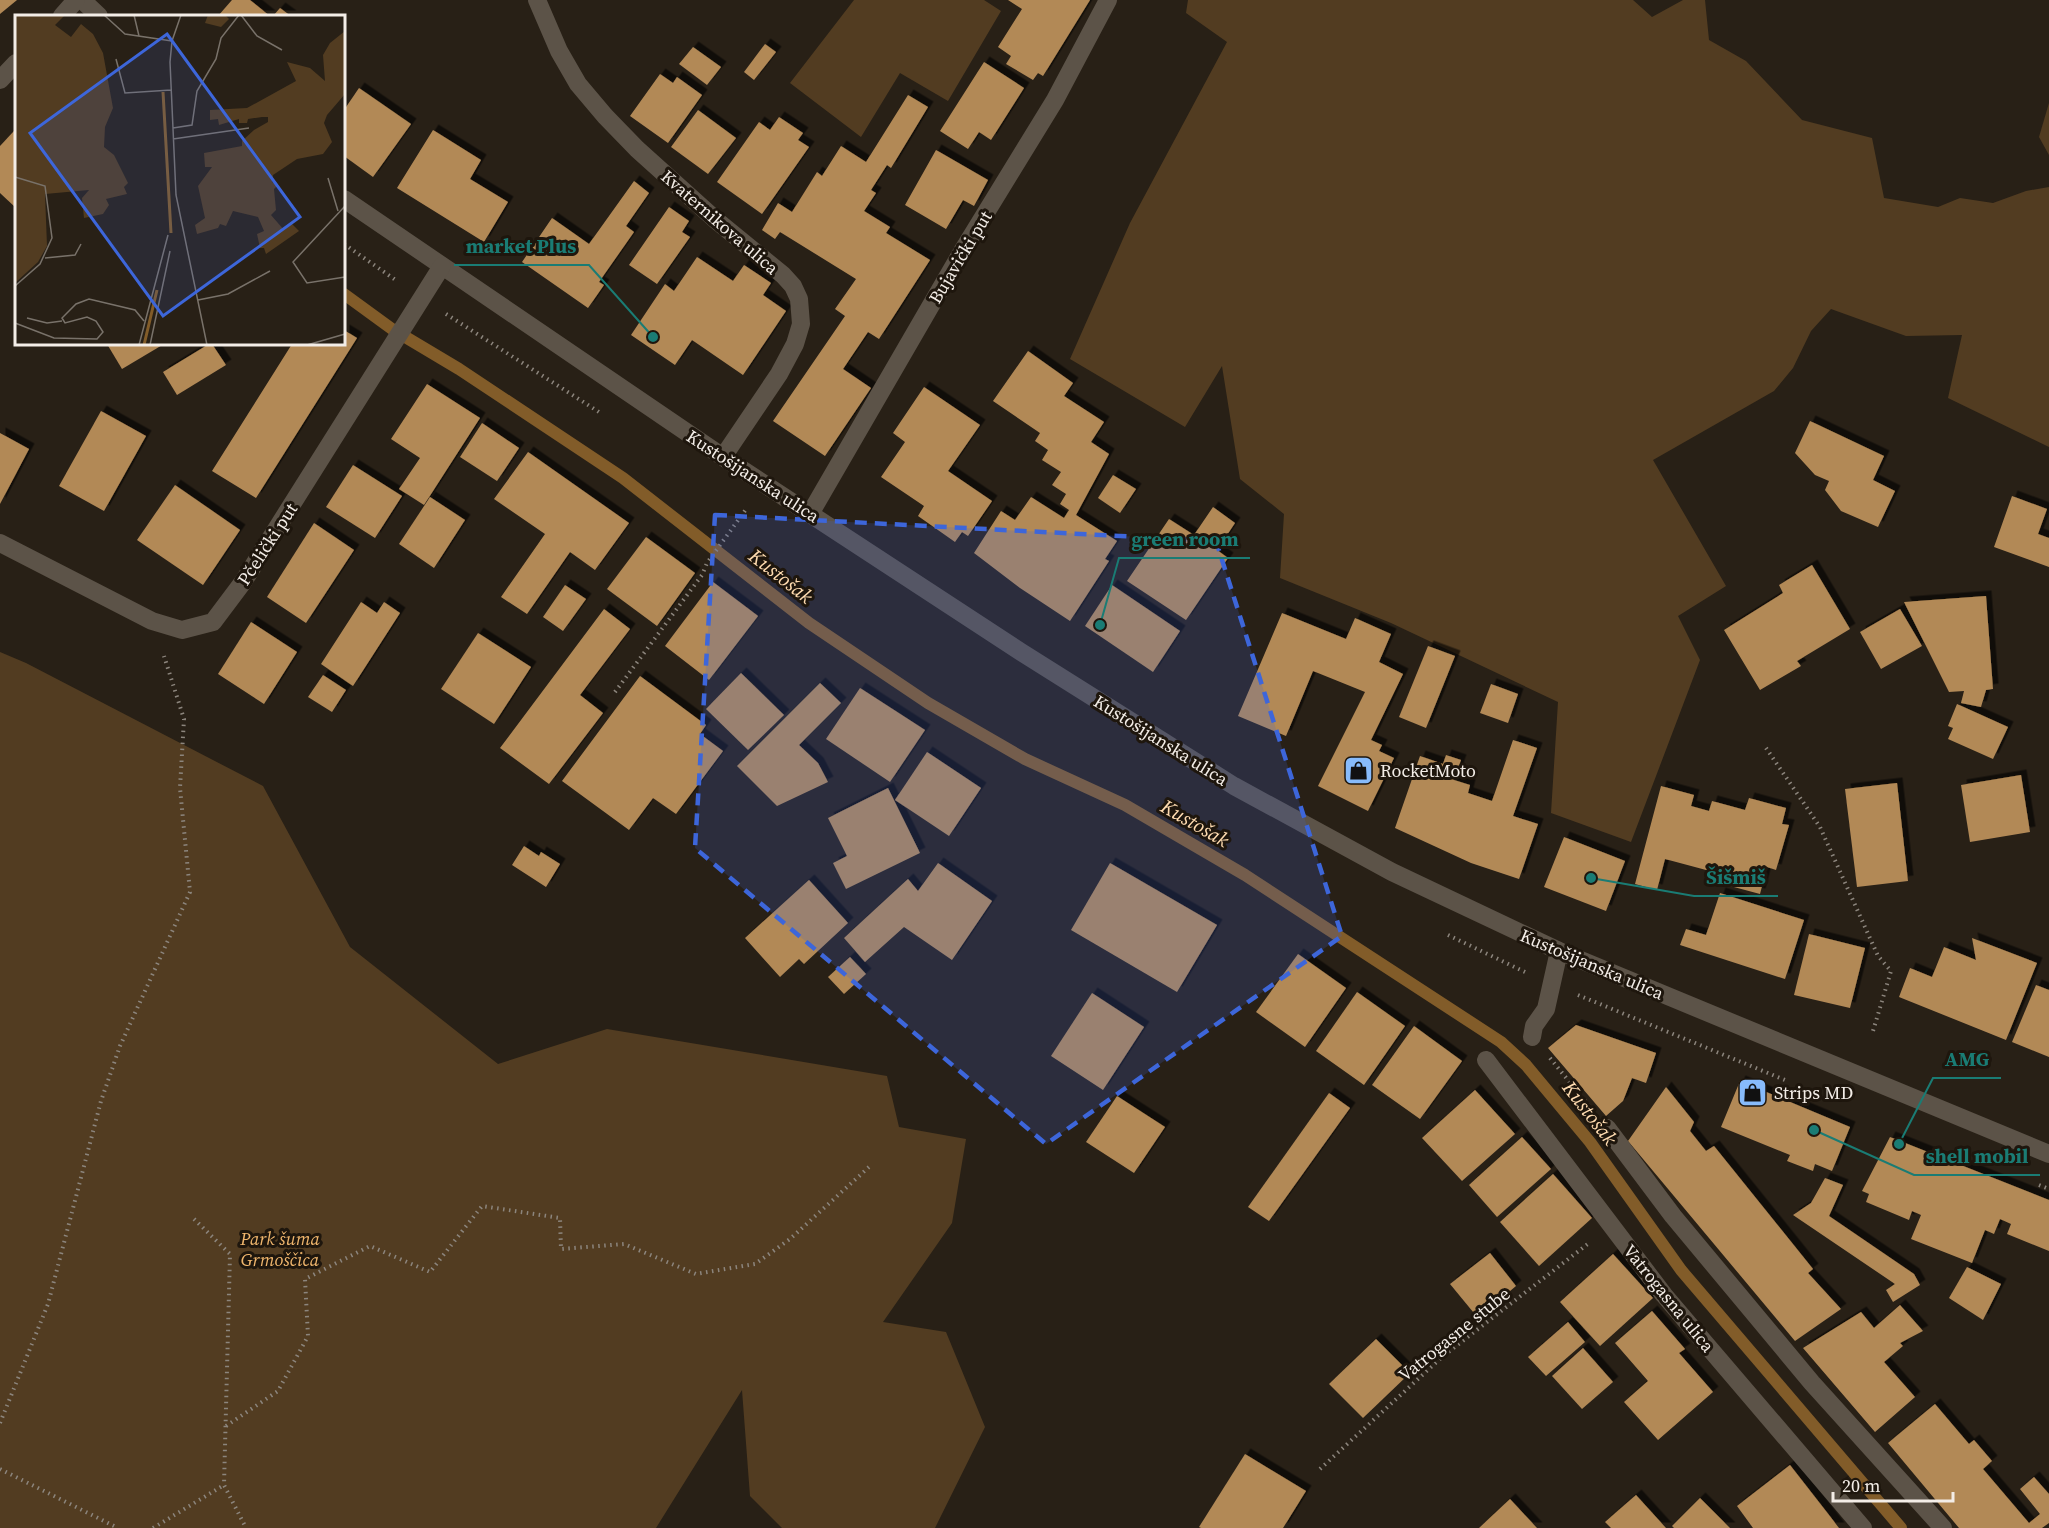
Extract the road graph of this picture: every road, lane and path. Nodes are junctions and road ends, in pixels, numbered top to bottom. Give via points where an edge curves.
1 (76, 0) edge
2 (82, 0) edge
3 (537, 0) edge
4 (1108, 0) edge
5 (63, 15) edge
6 (98, 15) edge
7 (15, 64) edge
8 (0, 80) edge
9 (345, 200) edge
10 (345, 245) edge
11 (442, 266) junction
12 (404, 286) dead end
13 (723, 457) junction
14 (747, 507) dead end
15 (810, 514) junction
16 (0, 543) edge
17 (152, 621) junction
18 (615, 692) dead end
19 (1766, 748) dead end
20 (1559, 951) junction
21 (1873, 1030) dead end
22 (1532, 1037) joint
23 (1486, 1060) dead end
24 (1607, 1128) joint
25 (2049, 1154) edge
26 (869, 1167) dead end
27 (194, 1219) dead end
28 (1611, 1226) junction
29 (0, 1424) edge
30 (226, 1426) junction
31 (0, 1469) edge
32 (1320, 1469) dead end
33 (224, 1485) junction
34 (118, 1528) edge
35 (153, 1528) edge
36 (246, 1528) edge
37 (1863, 1528) edge
38 (1943, 1528) edge

1 - 5 street
2 - 6 street
3 - 13 street, Kvaternikova ulica via 578,84 605,116 637,149 783,275 799,299 801,324 795,345
4 - 15 street, Bujavički put via 1055,100
7 - 8 street
9 - 11 street, Kustošijanska ulica
10 - 12 path
11 - 13 street, Kustošijanska ulica
11 - 17 street, Pčelički put via 243,582 213,622 182,630
13 - 15 street, Kustošijanska ulica
14 - 18 path
15 - 20 street, Kustošijanska ulica via 1234,786 1392,872
16 - 17 street, Pčelički put
17 - 29 path via 184,719 180,788 190,892 120,1046 101,1101 48,1304
19 - 21 path via 1820,827 1878,956 1891,972
20 - 22 street via 1546,1009 1534,1026
20 - 25 street, Kustošijanska ulica
22 - 24 path
23 - 28 street, Vatrogasna ulica
24 - 38 street via 1673,1216 1812,1383
26 - 30 path via 790,1239 755,1264 696,1274 624,1244 561,1249 560,1218 482,1206 430,1272 370,1246 305,1279 308,1336 278,1391
27 - 30 path via 230,1254
28 - 32 path, Vatrogasne stube via 1442,1357
28 - 37 street, Vatrogasna ulica via 1664,1295
30 - 33 path
31 - 34 path
33 - 35 path
33 - 36 path

